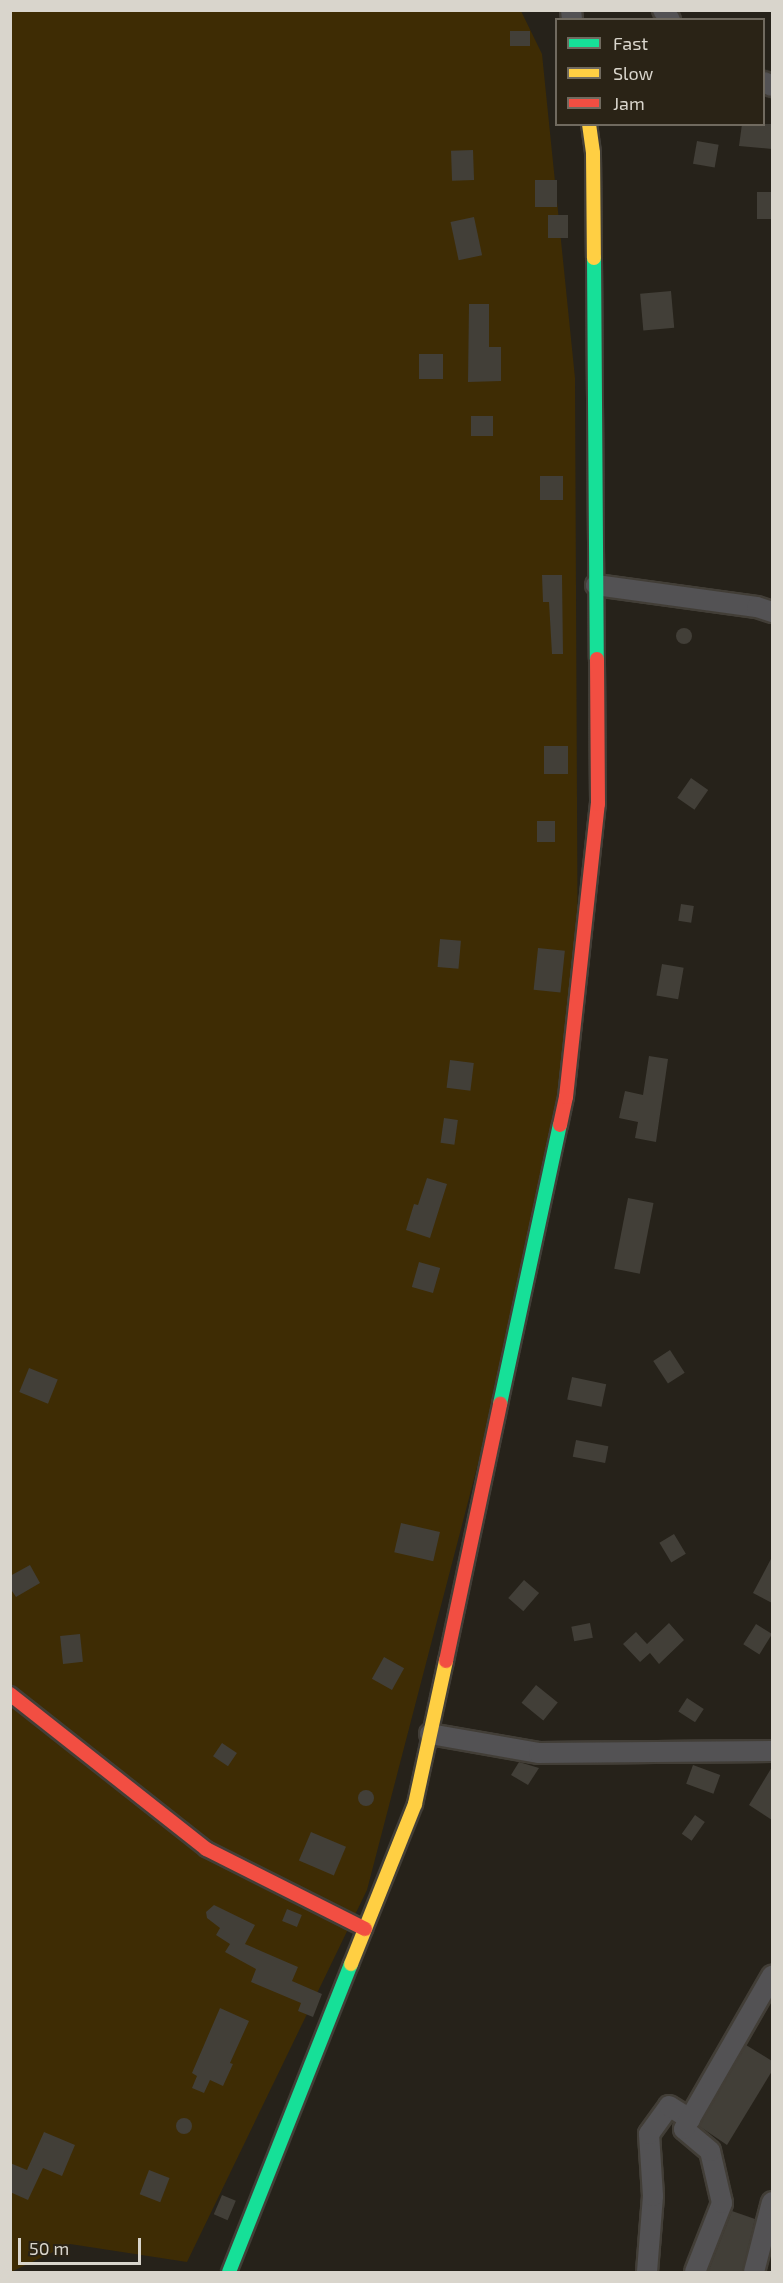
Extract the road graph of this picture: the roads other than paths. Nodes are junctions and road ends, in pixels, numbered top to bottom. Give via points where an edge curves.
1 (589, 126) edge
2 (596, 585) junction
3 (772, 612) edge
4 (10, 1694) edge
5 (430, 1734) junction
6 (772, 1751) edge
7 (365, 1929) junction
8 (772, 1976) edge
9 (690, 2119) junction
10 (772, 2202) edge
11 (229, 2272) edge
12 (647, 2272) edge
13 (695, 2272) edge
14 (754, 2272) edge

1 - 2 street via 593,153
2 - 3 street
2 - 5 street via 598,804 566,1097
4 - 7 street via 206,1849
5 - 6 street via 539,1753
5 - 7 street via 415,1804
7 - 11 street
8 - 9 street
9 - 12 street via 669,2106 649,2134 653,2196
9 - 13 street via 684,2129 710,2151 722,2203
10 - 14 street

